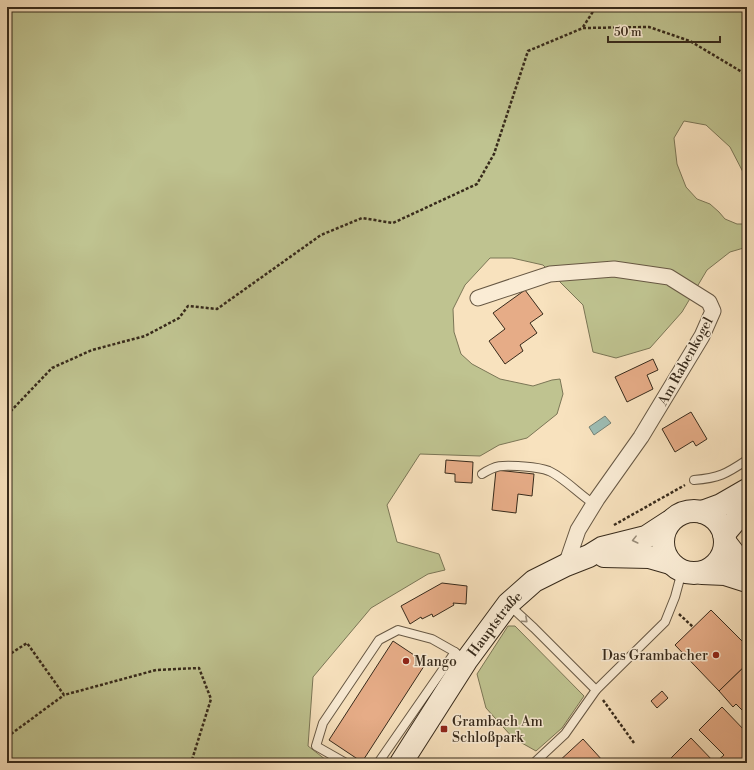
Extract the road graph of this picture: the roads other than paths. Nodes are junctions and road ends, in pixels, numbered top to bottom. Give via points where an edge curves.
1 (478, 298) dead end
2 (747, 460) edge
3 (482, 474) dead end
4 (694, 480) road end
5 (747, 490) edge
6 (747, 502) edge
7 (594, 504) junction
8 (702, 512) junction
9 (669, 522) junction
10 (725, 538) junction
11 (589, 556) junction
12 (566, 564) junction
13 (747, 564) edge
14 (685, 569) junction
15 (747, 581) edge
16 (508, 604) junction
17 (460, 656) junction
18 (596, 690) junction
19 (346, 763) edge
20 (378, 763) edge
21 (401, 763) edge
22 (534, 763) edge

1 - 7 street, Am Rabenkogel via 550,274 614,269 669,278 709,302 713,311 702,336 641,436
2 - 4 lane via 718,476
3 - 7 lane via 501,465 540,468 556,475
5 - 8 main road, Hauptstraße via 721,505
6 - 10 main road
7 - 12 street, Am Rabenkogel via 578,530
8 - 9 main road, Hauptstraße via 684,512
8 - 10 main road via 715,519
9 -> 11 main road, Hauptstraße via 646,537 602,548
9 - 14 main road via 662,538 665,556
10 - 13 main road via 735,555
10 - 14 main road via 722,556 710,569
11 - 12 main road, Hauptstraße
11 - 14 main road, Hauptstraße via 648,557
12 - 16 main road, Hauptstraße via 534,581
14 - 15 main road, Hauptstraße via 725,574
14 - 18 lane via 665,622
16 - 17 main road, Hauptstraße
16 -> 18 lane
17 - 19 lane via 432,639 398,630 379,640 323,723 318,738 316,746
17 - 20 lane
17 - 21 main road, Hauptstraße
18 - 22 lane via 565,734

